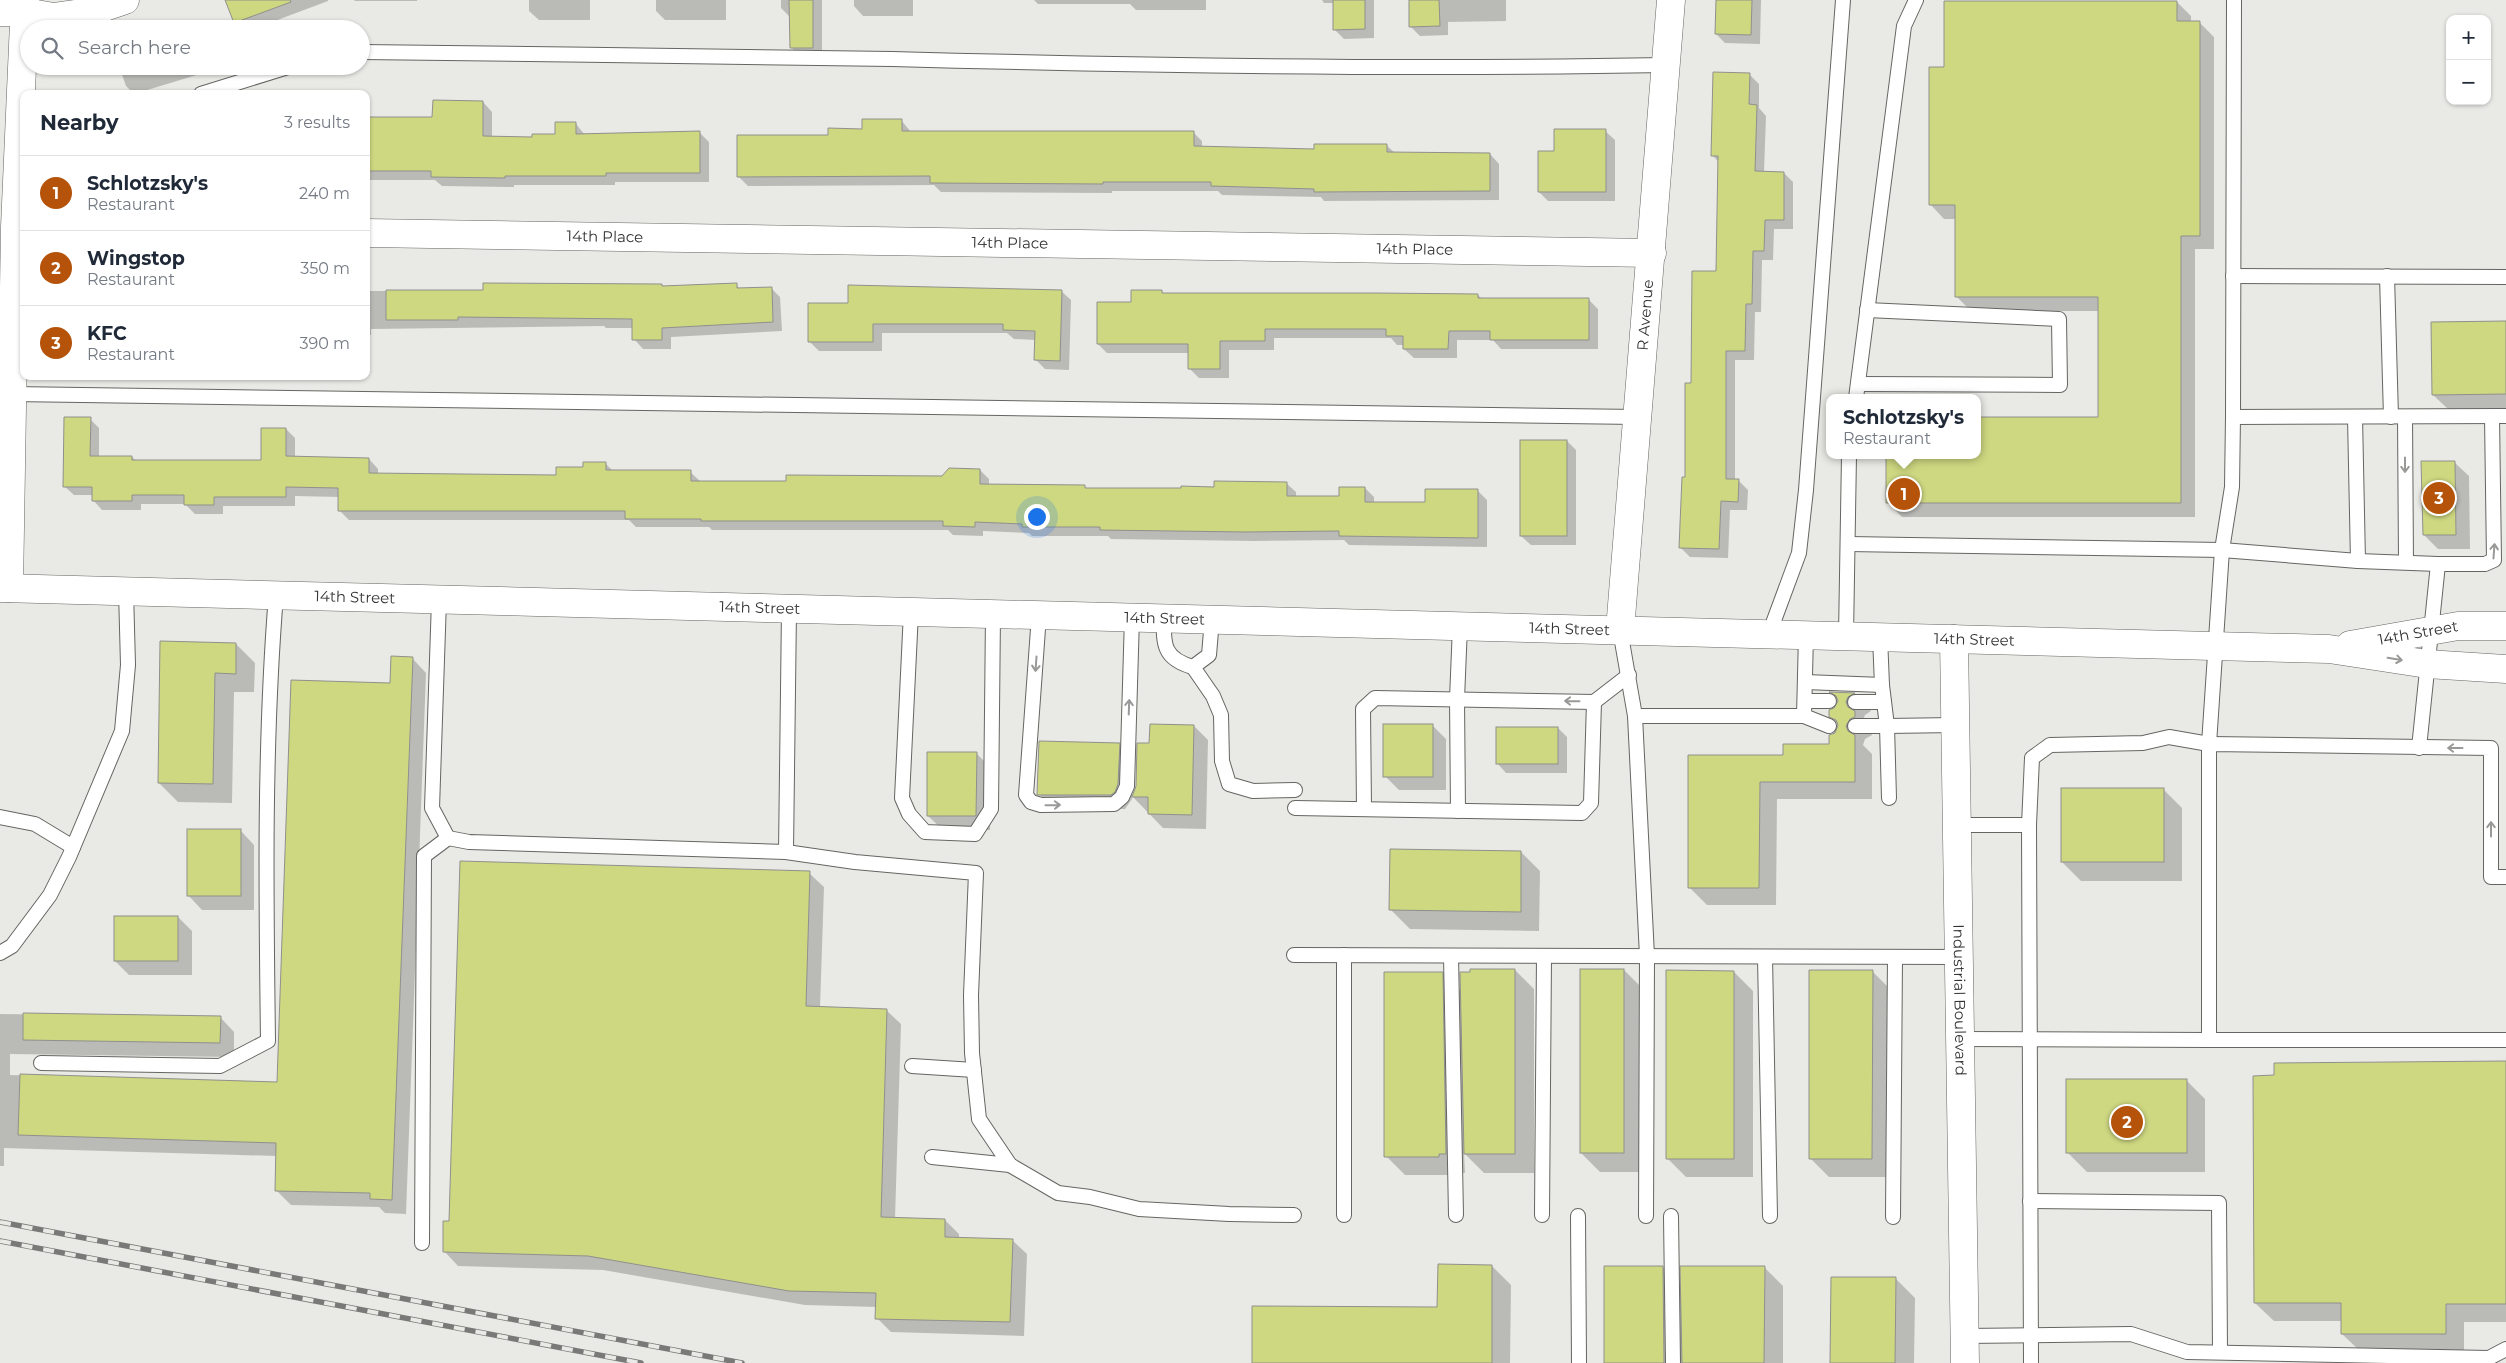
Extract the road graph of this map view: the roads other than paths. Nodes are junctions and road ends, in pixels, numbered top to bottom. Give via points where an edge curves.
1 (125, 0) edge
2 (1671, 0) edge
3 (1843, 0) edge
4 (1916, 0) edge
5 (2234, 0) edge
6 (17, 8) edge
7 (370, 52) edge
8 (1666, 65) junction
9 (20, 72) edge
10 (20, 75) edge
11 (262, 75) edge
12 (21, 90) edge
13 (214, 90) edge
14 (20, 189) edge
15 (19, 227) edge
16 (370, 233) edge
17 (1652, 253) junction
18 (2233, 276) junction
19 (2388, 276) junction
20 (2506, 277) edge
21 (1867, 310) junction
22 (1857, 391) edge
23 (12, 394) junction
24 (2499, 416) edge
25 (1638, 417) junction
26 (2233, 417) junction
27 (2354, 417) junction
28 (2398, 417) junction
29 (1849, 459) edge
30 (1848, 544) junction
31 (2222, 550) junction
32 (2358, 561) junction
33 (2406, 562) junction
34 (2438, 564) junction
35 (5, 588) edge
36 (126, 591) junction
37 (276, 595) junction
38 (439, 600) junction
39 (789, 609) junction
40 (911, 612) junction
41 (993, 614) junction
42 (1040, 615) junction
43 (1132, 617) junction
44 (1164, 618) junction
45 (1212, 619) junction
46 (1460, 626) junction
47 (2506, 626) edge
48 (1620, 630) junction
49 (2430, 630) junction
50 (1769, 634) junction
51 (1806, 635) junction
52 (1846, 636) junction
53 (1880, 637) junction
54 (1954, 639) junction
55 (2217, 645) junction
56 (2329, 648) junction
57 (2427, 664) junction
58 (1193, 667) junction
59 (2506, 669) edge
60 (1629, 675) junction
61 (1805, 682) junction
62 (1882, 685) junction
63 (1457, 700) junction
64 (1805, 701) junction
65 (1594, 702) junction
66 (1829, 702) dead end
67 (1855, 702) dead end
68 (1884, 702) junction
69 (1635, 716) junction
70 (1804, 716) junction
71 (1956, 725) junction
72 (1829, 726) dead end
73 (1855, 726) dead end
74 (1886, 726) junction
75 (2209, 744) junction
76 (2419, 748) junction
77 (1295, 790) dead end
78 (1889, 798) dead end
79 (1295, 808) dead end
80 (1364, 809) junction
81 (1458, 811) junction
82 (0, 817) edge
83 (1957, 825) junction
84 (2029, 825) junction
85 (448, 838) junction
86 (73, 847) junction
87 (786, 852) junction
88 (2506, 877) edge
89 (0, 953) edge
90 (1294, 956) dead end
91 (1344, 956) junction
92 (1450, 956) junction
93 (1544, 956) junction
94 (1646, 956) junction
95 (1765, 957) junction
96 (1894, 957) junction
97 (1958, 957) junction
98 (1960, 1039) junction
99 (2031, 1039) junction
100 (2209, 1040) junction
101 (2506, 1040) edge
102 (41, 1063) dead end
103 (912, 1066) dead end
104 (974, 1070) junction
105 (932, 1157) dead end
106 (1010, 1165) junction
107 (2030, 1201) junction
108 (1294, 1215) dead end
109 (1344, 1215) dead end
110 (1456, 1215) dead end
111 (1542, 1216) dead end
112 (1578, 1216) dead end
113 (1646, 1216) dead end
114 (1671, 1216) dead end
115 (1770, 1216) dead end
116 (1893, 1217) dead end
117 (422, 1244) dead end
118 (2030, 1334) junction
119 (1964, 1336) junction
120 (2506, 1349) edge
121 (2220, 1352) junction
122 (1579, 1363) edge
123 (1673, 1363) edge
124 (1964, 1363) edge
125 (2030, 1363) edge

1 - 6 street via 90,12 53,17
2 - 8 street, R Avenue
3 - 50 lane via 1799,552
4 - 21 lane via 1904,26
5 - 18 lane
6 - 9 street
7 - 8 lane via 1026,64 1450,68
8 - 17 street, R Avenue
10 - 12 street
11 - 13 lane
14 - 15 street
15 - 23 street
16 - 17 street, 14th Place
17 - 25 street, R Avenue
18 - 19 lane
18 - 26 lane
19 - 20 lane
19 - 28 lane
21 - 22 lane
21 - 22 lane via 2059,319 2060,385
23 - 25 lane
23 - 35 street
24 - 28 lane
34 -> 24 lane via 2485,564 2494,560
25 - 48 street, R Avenue
26 - 27 lane
26 - 31 lane via 2232,487
27 - 28 lane
27 - 32 lane
28 -> 33 lane
29 - 30 lane
30 - 31 lane
30 - 52 lane
31 - 32 lane
31 - 55 lane
32 - 33 lane
33 - 34 lane
34 - 49 lane
35 - 36 street, 14th Street
36 - 37 street, 14th Street
36 - 86 lane via 128,665 122,732
37 - 38 street, 14th Street
37 - 102 lane via 269,679 265,829 268,1041 220,1066
38 - 39 street, 14th Street
38 - 85 lane via 432,808
39 - 40 street, 14th Street
39 - 87 lane
40 - 41 street, 14th Street
40 - 41 lane via 902,798 909,814 925,832 974,834 990,809
41 - 42 street, 14th Street
42 - 43 street, 14th Street
42 -> 43 lane via 1026,796 1031,802 1042,805 1114,804 1122,797 1127,786
43 - 44 street, 14th Street
44 - 45 street, 14th Street
44 - 58 lane via 1163,642 1170,655 1179,663
45 - 46 street, 14th Street
45 - 58 lane via 1209,655
46 - 48 street, 14th Street
46 - 63 lane
47 - 49 street, 14th Street via 2458,626
48 - 50 street, 14th Street
48 - 60 lane
49 - 56 street, 14th Street
49 - 57 lane
50 - 51 street, 14th Street
51 - 52 street, 14th Street
51 - 61 lane
52 - 53 street, 14th Street
53 - 54 street, 14th Street
53 - 62 lane
54 - 55 street, 14th Street
54 - 71 street, Industrial Boulevard
55 - 56 street, 14th Street
55 - 75 lane
56 -> 57 street, 14th Street
57 - 59 street, 14th Street
57 - 76 lane
58 - 77 lane via 1220,715 1222,761 1229,784 1253,791
60 - 65 lane
60 - 69 lane
61 - 62 lane
61 - 64 lane
62 - 68 lane
65 -> 63 lane
63 - 80 lane via 1375,698 1363,709
63 - 81 lane
64 - 66 lane
64 - 70 lane
65 - 81 lane via 1591,803 1582,813
67 - 68 lane
68 - 74 lane
69 - 70 lane
69 - 94 lane
70 - 72 lane
71 - 74 lane
71 - 83 street, Industrial Boulevard
73 - 74 lane
74 - 78 lane
75 - 76 lane
75 - 84 lane via 2170,737 2143,742 2050,745 2032,758
75 - 100 lane
88 -> 76 lane via 2491,877 2491,748
79 - 80 lane
80 - 81 lane
82 - 86 lane via 35,824
83 - 84 lane
83 - 97 street, Industrial Boulevard
84 - 99 lane
85 - 87 lane via 469,842
85 - 117 lane via 424,856
86 - 89 lane via 50,895 12,946
87 - 104 lane via 976,873 971,995
90 - 91 lane
91 - 92 lane
91 - 109 lane
92 - 93 lane
92 - 110 lane
93 - 94 lane
93 - 111 lane
94 - 95 lane
94 - 113 lane
95 - 96 lane
95 - 115 lane
96 - 97 lane
96 - 116 lane
97 - 98 street, Industrial Boulevard
98 - 99 lane
98 - 119 street, Industrial Boulevard
99 - 100 lane
99 - 107 lane
100 - 101 lane
103 - 104 lane
104 - 106 lane via 978,1120
105 - 106 lane
106 - 108 lane via 1058,1192 1139,1209
107 - 118 lane
107 - 121 lane via 2219,1203
112 - 122 lane
114 - 123 lane
118 - 119 lane
118 - 121 lane via 2131,1334 2187,1352
118 - 125 lane
119 - 124 street, Industrial Boulevard
120 - 121 lane via 2489,1358

